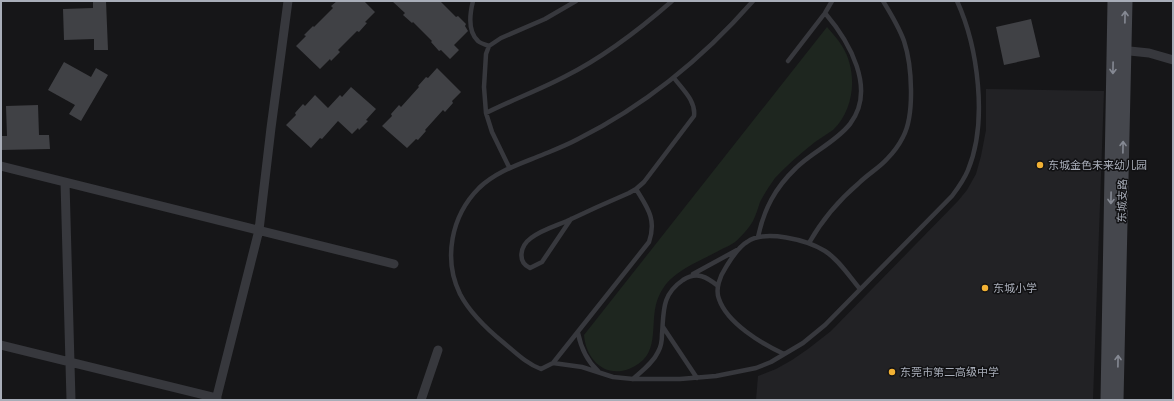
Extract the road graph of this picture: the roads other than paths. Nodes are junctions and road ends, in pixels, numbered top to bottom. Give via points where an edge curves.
1 (288, 1) edge
2 (473, 1) edge
3 (576, 1) edge
4 (672, 1) edge
5 (753, 1) edge
6 (832, 1) edge
7 (883, 1) edge
8 (957, 1) edge
9 (1114, 1) edge
10 (1126, 1) edge
11 (825, 13) junction
12 (489, 46) junction
13 (1119, 50) junction
14 (1173, 60) edge
15 (788, 61) dead end
16 (674, 78) junction
17 (486, 113) junction
18 (1, 166) edge
19 (509, 167) junction
20 (65, 182) junction
21 (636, 189) junction
22 (571, 219) junction
23 (259, 230) junction
24 (758, 237) junction
25 (809, 243) junction
26 (738, 249) junction
27 (394, 264) dead end
28 (688, 277) junction
29 (718, 286) junction
30 (860, 289) junction
31 (663, 327) junction
32 (578, 333) junction
33 (1, 345) edge
34 (438, 350) dead end
35 (784, 354) junction
36 (70, 362) junction
37 (553, 363) junction
38 (599, 373) junction
39 (697, 378) junction
40 (634, 379) junction
41 (216, 399) edge
42 (70, 400) edge
43 (421, 400) edge
44 (1107, 400) edge
45 (1118, 400) edge

1 - 23 street
2 - 12 lane via 470,14 472,30 478,41
3 - 12 lane
4 - 17 lane via 646,24 590,63
5 - 16 lane via 708,49
6 - 11 lane
7 - 25 lane via 904,42 909,65 908,124 904,137 887,159 844,197
8 - 30 lane via 966,24 976,69 978,98 978,129 968,171 952,196
9 - 13 street, 东城支路
13 -> 10 street, 东城支路
11 - 15 lane
11 - 24 lane via 846,40 854,58 861,89 860,103 850,124 795,168 779,187 769,202
12 - 17 lane via 486,54 484,87
13 - 14 street via 1149,53
13 -> 44 street, 东城支路
45 -> 13 street, 东城支路
16 - 19 lane via 612,121 578,139
16 - 21 lane via 692,101 694,116
17 - 19 lane
18 - 20 street
19 - 37 lane via 480,187 468,199 459,215 452,235 453,276 461,295 474,314 493,334 532,366 541,369
20 - 23 street
20 - 36 street
21 - 22 lane
21 - 32 lane via 651,213 652,235
22 - 22 lane via 530,239 522,254 525,265 530,268 542,262
23 - 27 street
23 - 41 street
24 - 25 lane via 793,239
24 - 26 lane
25 - 30 lane via 826,252
26 - 28 lane
26 - 29 lane via 721,274
28 - 29 lane via 705,276
28 - 31 lane via 670,292 665,302
29 - 35 lane via 718,297 727,314 748,334
30 - 35 lane via 825,325
31 - 39 lane
31 - 40 lane via 658,352 651,363
32 - 37 lane
32 - 38 lane via 587,359
33 - 36 street
34 - 43 street
35 - 39 lane via 756,368
36 - 41 street
36 - 42 street
37 - 38 lane via 582,367
38 - 40 lane
39 - 40 lane

